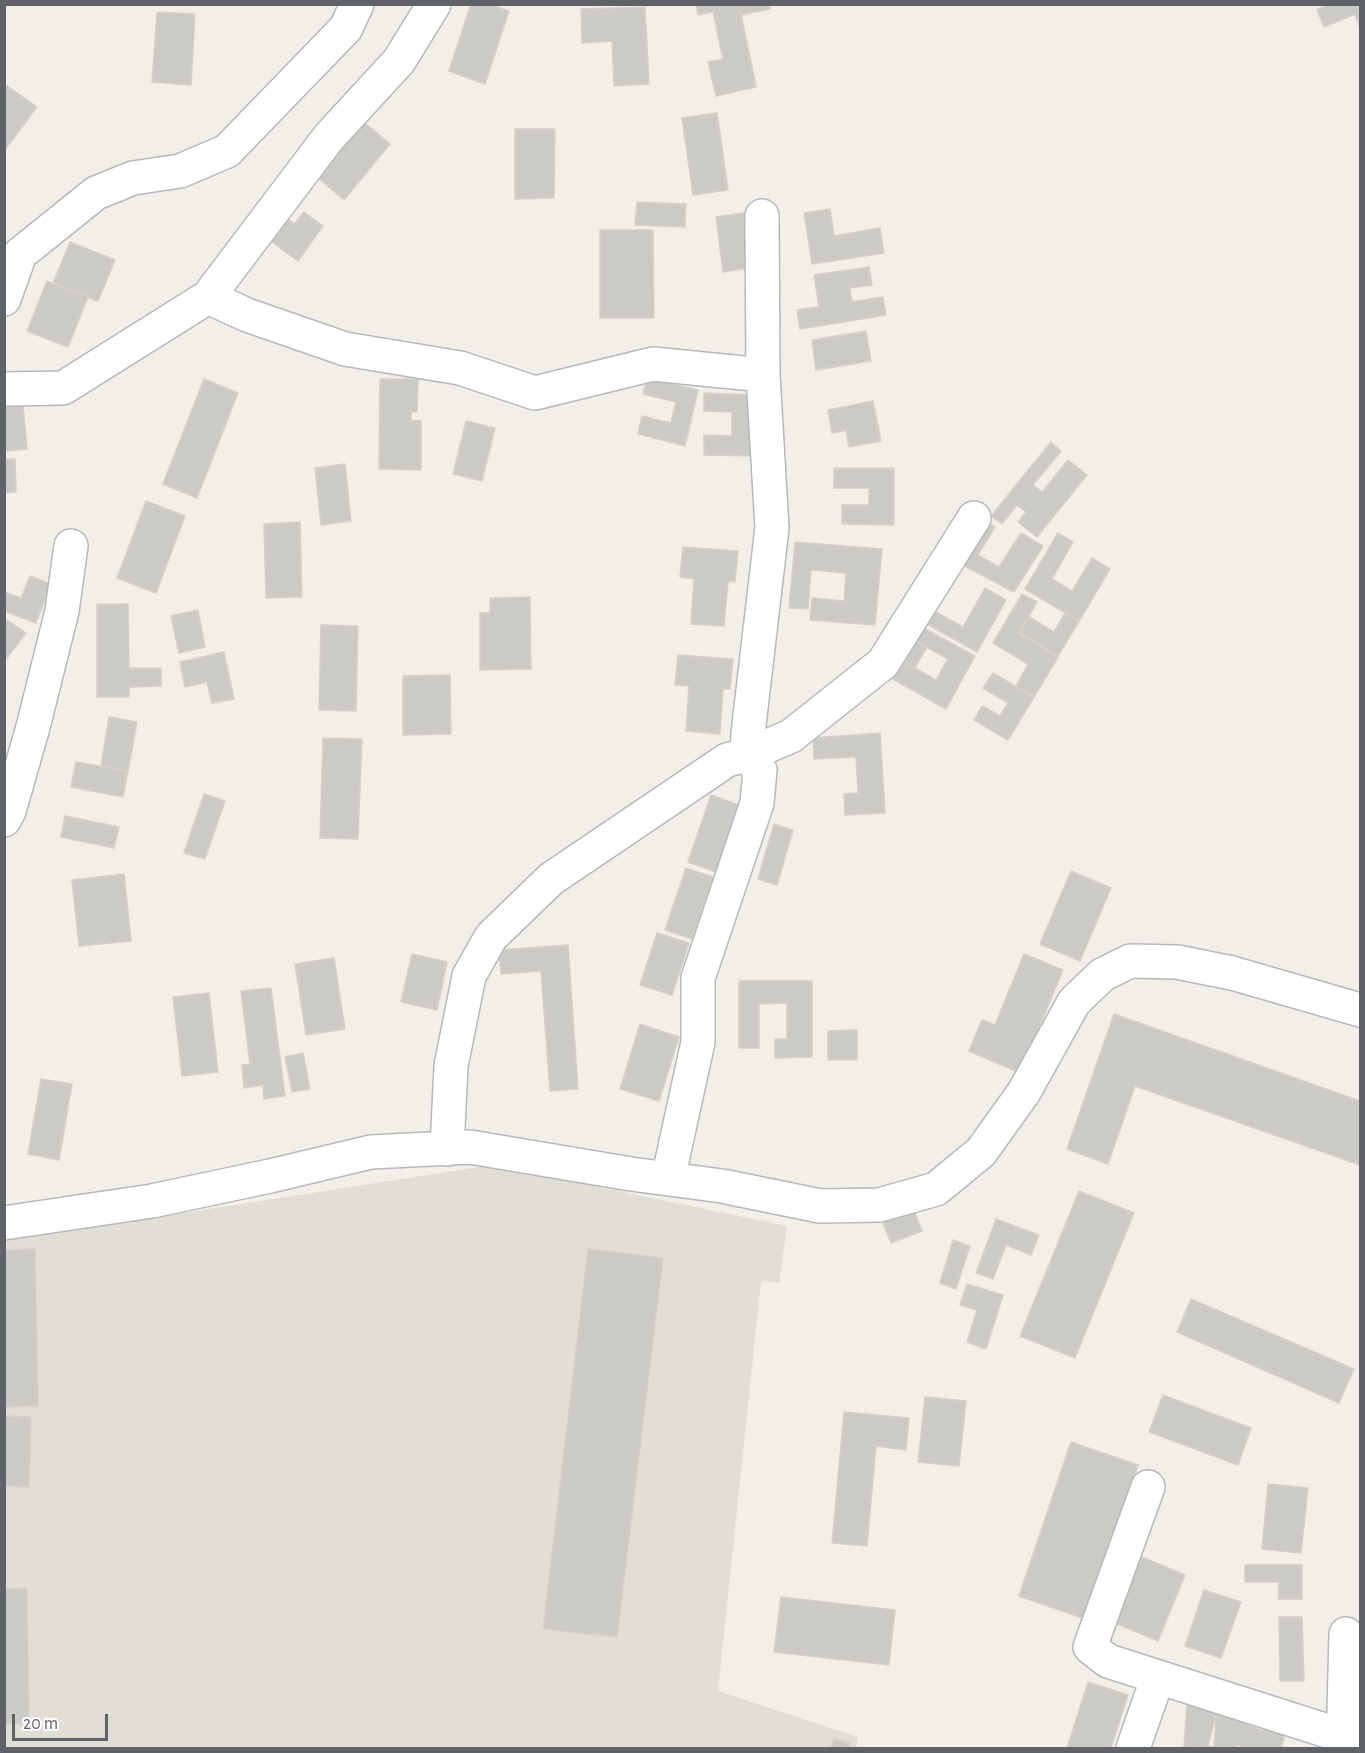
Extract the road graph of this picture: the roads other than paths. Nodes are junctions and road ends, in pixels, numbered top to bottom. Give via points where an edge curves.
1 (357, 4) edge
2 (434, 4) edge
3 (762, 216) dead end
4 (208, 297) junction
5 (4, 298) edge
6 (763, 375) junction
7 (4, 389) edge
8 (974, 519) dead end
9 (72, 546) dead end
10 (747, 755) junction
11 (4, 820) edge
12 (1360, 1010) edge
13 (447, 1149) junction
14 (668, 1179) junction
15 (4, 1223) edge
16 (1148, 1487) dead end
17 (1346, 1634) dead end
18 (1158, 1677) junction
19 (1343, 1742) edge
20 (1133, 1749) edge

1 - 5 street via 346,28 227,151 180,171 133,178 96,193 20,254
2 - 4 street via 399,61 328,137
3 - 6 street
4 - 6 street via 345,350 460,368 535,393 653,364
4 - 7 street via 63,388
6 - 10 street via 772,528
8 - 10 street via 883,663 791,736
9 - 11 street via 62,611 33,727
10 - 13 street via 727,760 551,879 490,938 470,976 451,1066
10 - 14 street via 760,770 757,803 698,978 698,1042
12 - 14 street via 1232,973 1177,962 1130,961 1102,975 1074,1002 1024,1092 981,1152 936,1189 879,1205 820,1206
13 - 14 street via 470,1147
13 - 15 street via 371,1152 152,1201
16 - 18 street via 1090,1647 1108,1661
17 - 19 street
18 - 19 street
18 - 20 street

